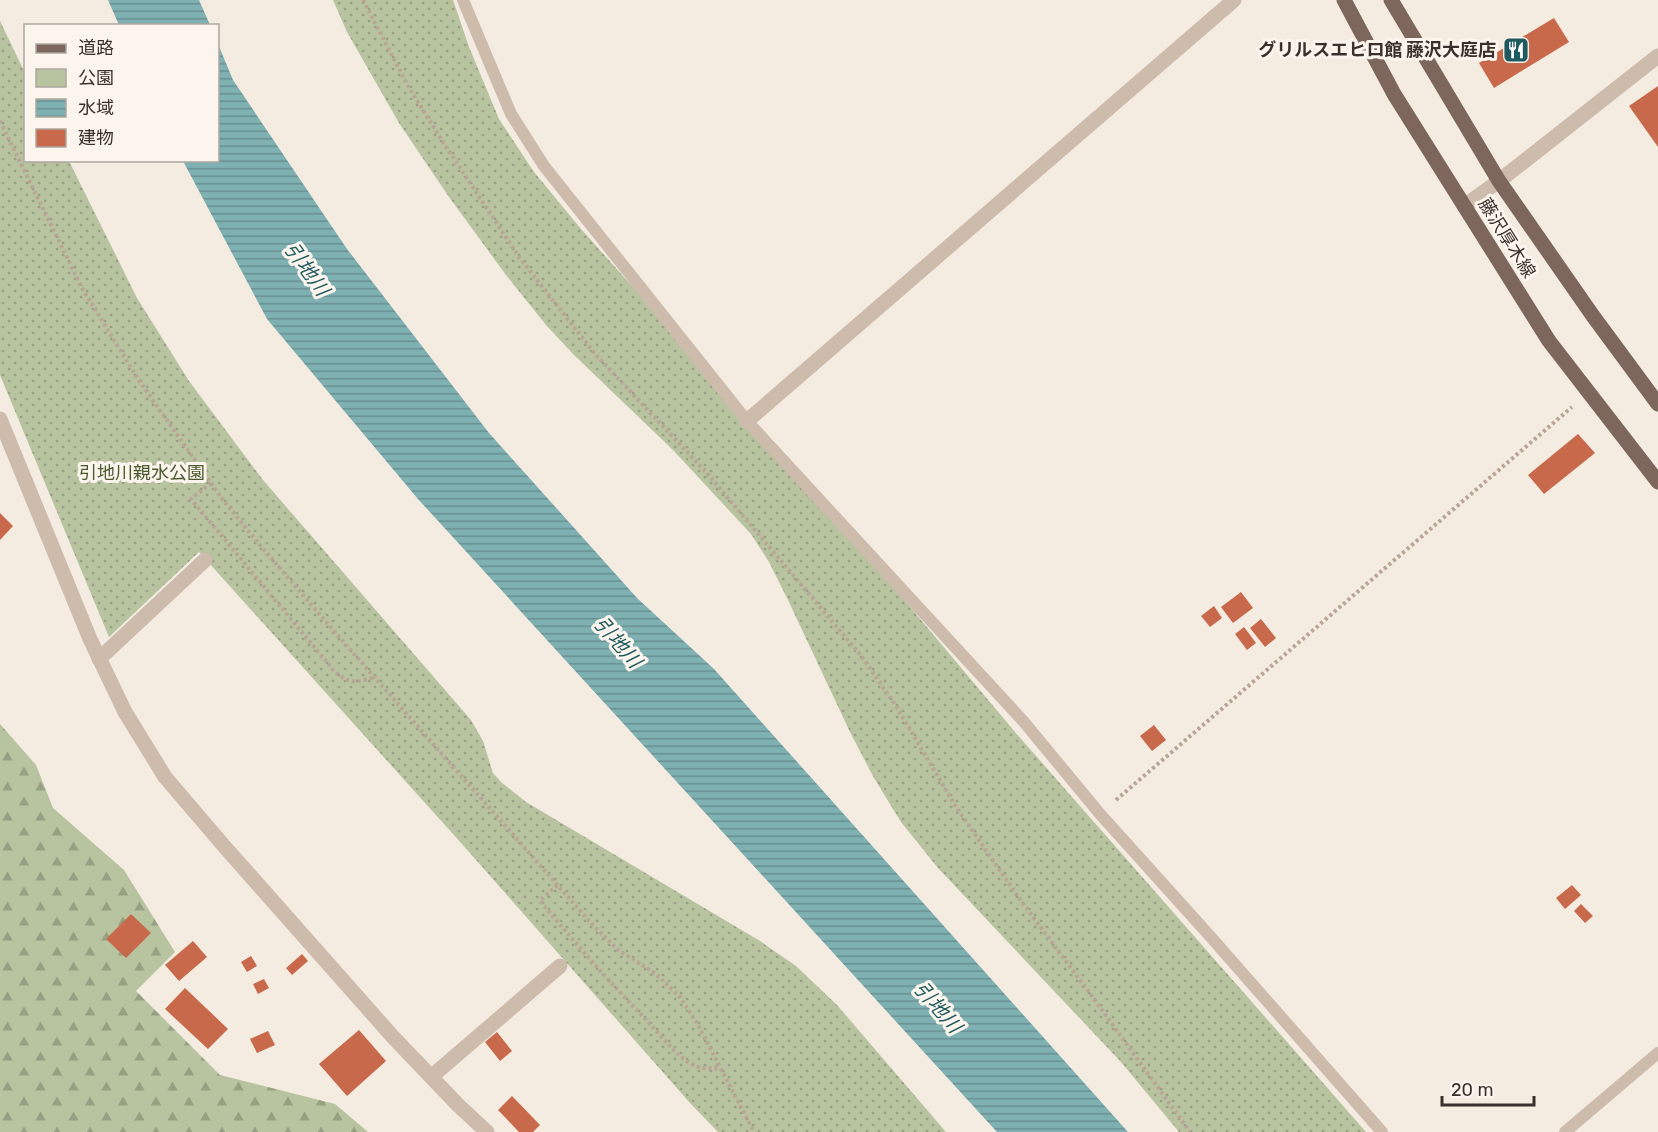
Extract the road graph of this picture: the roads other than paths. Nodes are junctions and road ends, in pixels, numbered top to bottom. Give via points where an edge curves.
1 (463, 0) edge
2 (1234, 0) edge
3 (1344, 0) edge
4 (1390, 0) edge
5 (1658, 56) edge
6 (1499, 181) junction
7 (1464, 207) junction
8 (1658, 404) edge
9 (0, 419) edge
10 (747, 421) junction
11 (1658, 482) edge
12 (205, 560) dead end
13 (99, 659) junction
14 (560, 966) dead end
15 (1658, 1053) edge
16 (431, 1077) junction
17 (487, 1132) edge
18 (1382, 1132) edge
19 (1565, 1132) edge

1 - 10 lane via 511,114 544,166
2 - 10 street
3 - 7 main road, 藤沢厚木線 via 1394,94
4 - 6 main road, 藤沢厚木線
5 - 6 street
6 - 7 street
6 - 8 main road, 藤沢厚木線
7 - 11 main road, 藤沢厚木線 via 1549,341
9 - 13 street
10 - 18 lane via 1024,722 1100,814
12 - 13 street
13 - 16 street via 125,712 165,777
14 - 16 street
15 - 19 lane
16 - 17 street

